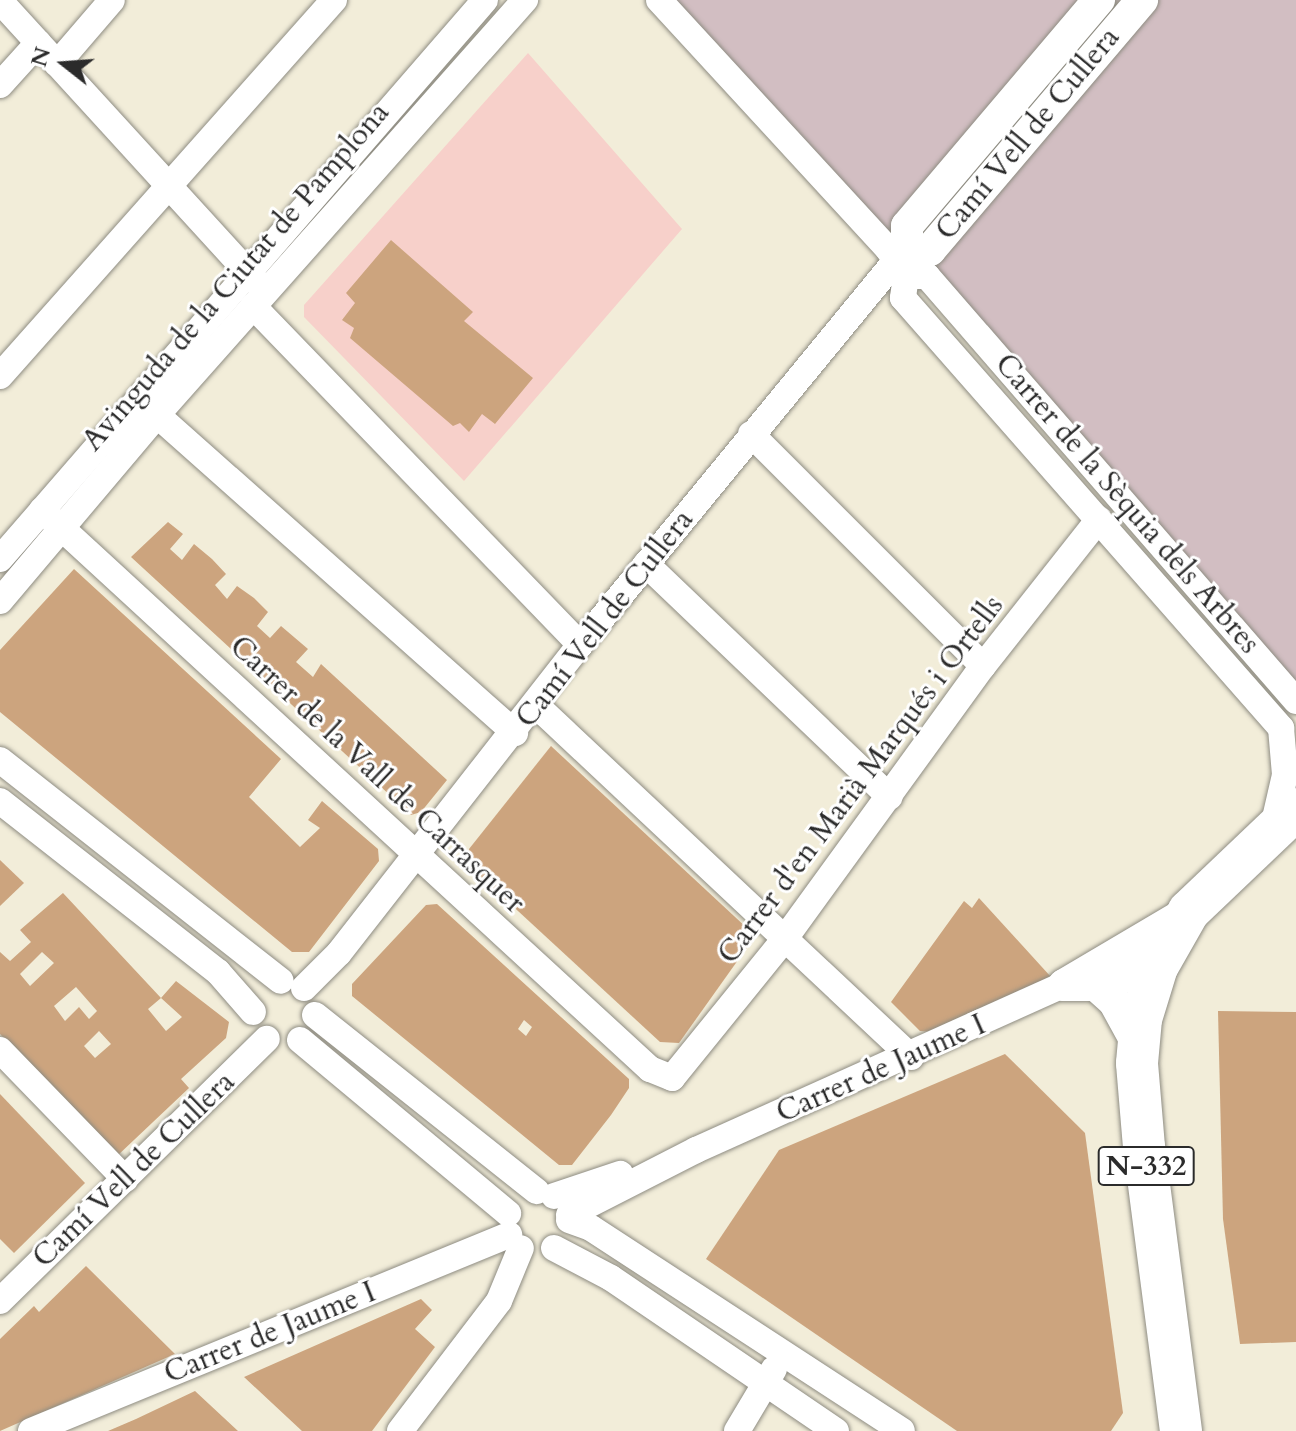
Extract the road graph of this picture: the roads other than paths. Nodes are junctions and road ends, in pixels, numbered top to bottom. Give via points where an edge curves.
1 (112, 0) edge
2 (334, 0) edge
3 (485, 0) edge
4 (525, 0) edge
5 (659, 0) edge
6 (1099, 0) edge
7 (1142, 0) edge
8 (0, 1) edge
9 (38, 43) junction
10 (57, 64) junction
11 (0, 85) edge
12 (168, 185) junction
13 (903, 262) junction
14 (255, 290) junction
15 (0, 376) edge
16 (157, 415) junction
17 (751, 434) junction
18 (51, 518) junction
19 (1099, 519) junction
20 (0, 559) edge
21 (646, 564) junction
22 (0, 601) edge
23 (580, 645) junction
24 (983, 666) junction
25 (1296, 701) edge
26 (537, 706) junction
27 (515, 733) junction
28 (0, 760) edge
29 (890, 797) junction
30 (0, 801) edge
31 (1284, 820) edge
32 (417, 856) junction
33 (1189, 911) junction
34 (786, 937) junction
35 (1157, 967) junction
36 (292, 985) junction
37 (1064, 985) junction
38 (1096, 985) junction
39 (253, 1012) junction
40 (315, 1015) junction
41 (267, 1039) junction
42 (300, 1040) junction
43 (1138, 1045) junction
44 (0, 1050) edge
45 (911, 1057) junction
46 (672, 1078) joint
47 (125, 1179) junction
48 (557, 1205) junction
49 (513, 1232) junction
50 (554, 1248) junction
51 (0, 1301) edge
52 (784, 1354) junction
53 (764, 1384) junction
54 (31, 1431) edge
55 (400, 1431) edge
56 (737, 1431) edge
57 (836, 1431) edge
58 (902, 1431) edge
59 (1181, 1431) edge

1 - 10 street
2 - 12 street
3 - 14 street, Avinguda de la Ciutat de Pamplona
4 - 14 street, Avinguda de la Ciutat de Pamplona
5 - 13 street, Carrer de la Sèquia dels Arbres
6 - 13 street, Camí Vell de Cullera via 907,226
7 - 13 street, Camí Vell de Cullera via 930,250
8 - 9 street
9 - 10 street
9 - 11 street
10 - 12 street
12 - 14 street
12 - 15 street
13 - 17 street, Camí Vell de Cullera
13 - 19 street, Carrer de la Sèquia dels Arbres via 903,298
13 - 25 street, Carrer de la Sèquia dels Arbres via 927,276
14 - 16 street, Avinguda de la Ciutat de Pamplona
14 - 18 street, Avinguda de la Ciutat de Pamplona
14 - 23 street
16 - 18 street, Avinguda de la Ciutat de Pamplona
16 - 27 street
17 - 21 street, Camí Vell de Cullera
17 - 24 street
18 - 20 street, Avinguda de la Ciutat de Pamplona
18 - 22 street, Avinguda de la Ciutat de Pamplona
18 - 32 street, Carrer de la Vall de Carrasquer
19 - 24 street, Carrer d'en Marià Marqués i Ortells
19 - 31 street, Carrer de la Sèquia dels Arbres via 1281,728
21 - 23 street, Camí Vell de Cullera
21 - 29 street
23 - 26 street, Camí Vell de Cullera
24 - 29 street, Carrer d'en Marià Marqués i Ortells
26 - 27 street, Camí Vell de Cullera
26 - 34 street
27 - 32 street, Camí Vell de Cullera
28 - 36 street
29 - 34 street, Carrer d'en Marià Marqués i Ortells
30 - 39 street via 218,972
31 - 33 highway, N-332
32 - 36 street, Camí Vell de Cullera
32 - 46 street, Carrer de la Vall de Carrasquer via 650,1069
33 - 35 highway, N-332
33 - 37 street, Carrer de Jaume I
34 - 45 street
34 - 46 street, Carrer d'en Marià Marqués i Ortells
35 - 38 street, Carrer de Jaume I
35 - 43 highway, N-332
36 - 39 street via 264,989
36 - 40 street
37 - 38 street, Carrer de Jaume I
37 - 45 street, Carrer de Jaume I
38 - 43 street via 1114,1001
39 - 41 street
40 - 42 street
40 - 48 street
41 - 42 street via 284,1044
41 - 47 street, Camí Vell de Cullera
42 - 49 street
43 - 59 highway, N-332 via 1144,1147
44 - 47 street
45 - 48 street, Carrer de Jaume I
47 - 51 street, Camí Vell de Cullera
48 - 49 street via 517,1198
48 - 50 street via 566,1236
48 - 52 street
49 - 50 street via 540,1253
49 - 54 street, Carrer de Jaume I
49 - 55 street via 499,1301
50 - 53 street via 611,1278
52 - 53 street
52 - 58 street
53 - 56 street
53 - 57 street

